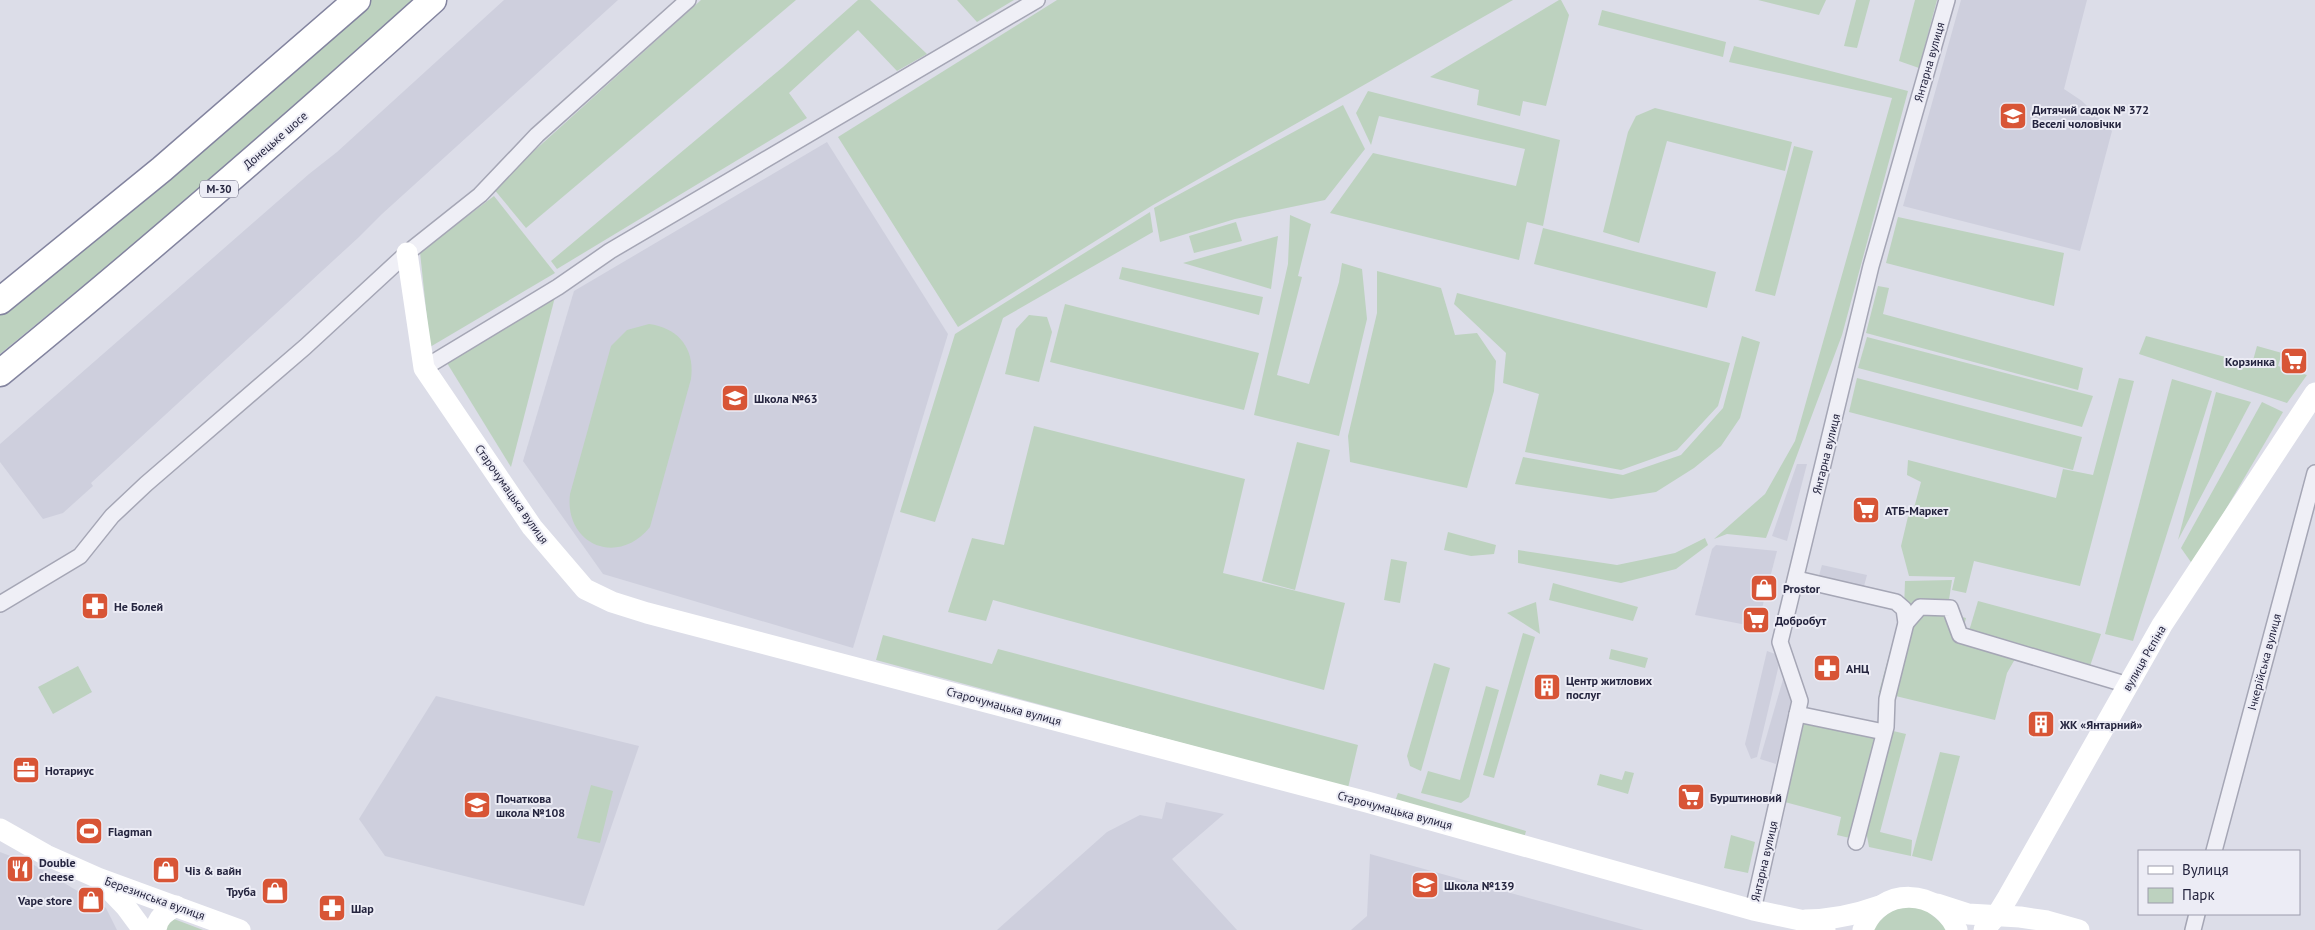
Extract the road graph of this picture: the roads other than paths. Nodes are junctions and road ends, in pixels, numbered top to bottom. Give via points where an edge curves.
1 (357, 0) edge
2 (432, 0) edge
3 (688, 0) edge
4 (1037, 0) edge
5 (1947, 0) edge
6 (408, 253) junction
7 (0, 301) edge
8 (424, 368) junction
9 (0, 373) edge
10 (2315, 393) edge
11 (2315, 474) edge
12 (1797, 579) junction
13 (0, 604) edge
14 (1906, 623) junction
15 (2128, 685) junction
16 (1797, 714) junction
17 (1884, 732) junction
18 (0, 830) edge
19 (1856, 842) dead end
20 (2214, 850) edge
21 (98, 878) junction
22 (1937, 904) junction
23 (176, 906) junction
24 (1880, 906) junction
25 (1753, 910) junction
26 (2197, 915) edge
27 (1800, 920) junction
28 (1990, 923) edge
29 (143, 930) edge
30 (156, 930) edge
31 (240, 930) edge
32 (1825, 930) edge
33 (1863, 930) edge
34 (1958, 930) edge
35 (2080, 930) edge
36 (2193, 930) edge

1 - 7 highway via 162,168
2 - 9 highway, Донецьке шосе / М-30 via 291,127
3 - 6 street via 537,135 480,195
4 - 8 street via 610,251 558,287
5 - 12 street, Янтарна вулиця via 1871,266
6 - 8 street, Старочумацька вулиця
6 - 13 street via 146,484 112,516 80,556
8 - 25 street, Старочумацька вулиця via 532,527 585,589 612,602 1357,799
10 - 15 street, вулиця Рєпіна via 2162,625
11 - 20 street, Ічкерійська вулиця
12 - 14 street via 1896,602 1904,609
12 - 16 street, Янтарна вулиця via 1780,642 1800,701
14 - 15 street via 1920,607 1950,608 1960,635
14 - 17 street via 1887,699
15 - 28 street, вулиця Рєпіна
16 - 17 street
16 - 25 street, Янтарна вулиця
17 - 19 street
18 - 21 street, Березинська вулиця
21 - 23 street, Березинська вулиця
21 - 29 street, Березинська вулиця
22 - 24 street, Старочумацька вулиця via 1915,896
22 - 28 street, Старочумацька вулиця
22 - 34 street, Старочумацька вулиця
23 - 30 street via 163,914
23 - 31 street, Березинська вулиця
24 - 27 street, Старочумацька вулиця via 1856,914
24 - 33 street
25 - 27 street, Старочумацька вулиця
26 - 36 street
27 - 32 street, Старочумацька вулиця
28 - 35 street, Старочумацька вулиця via 2047,921

